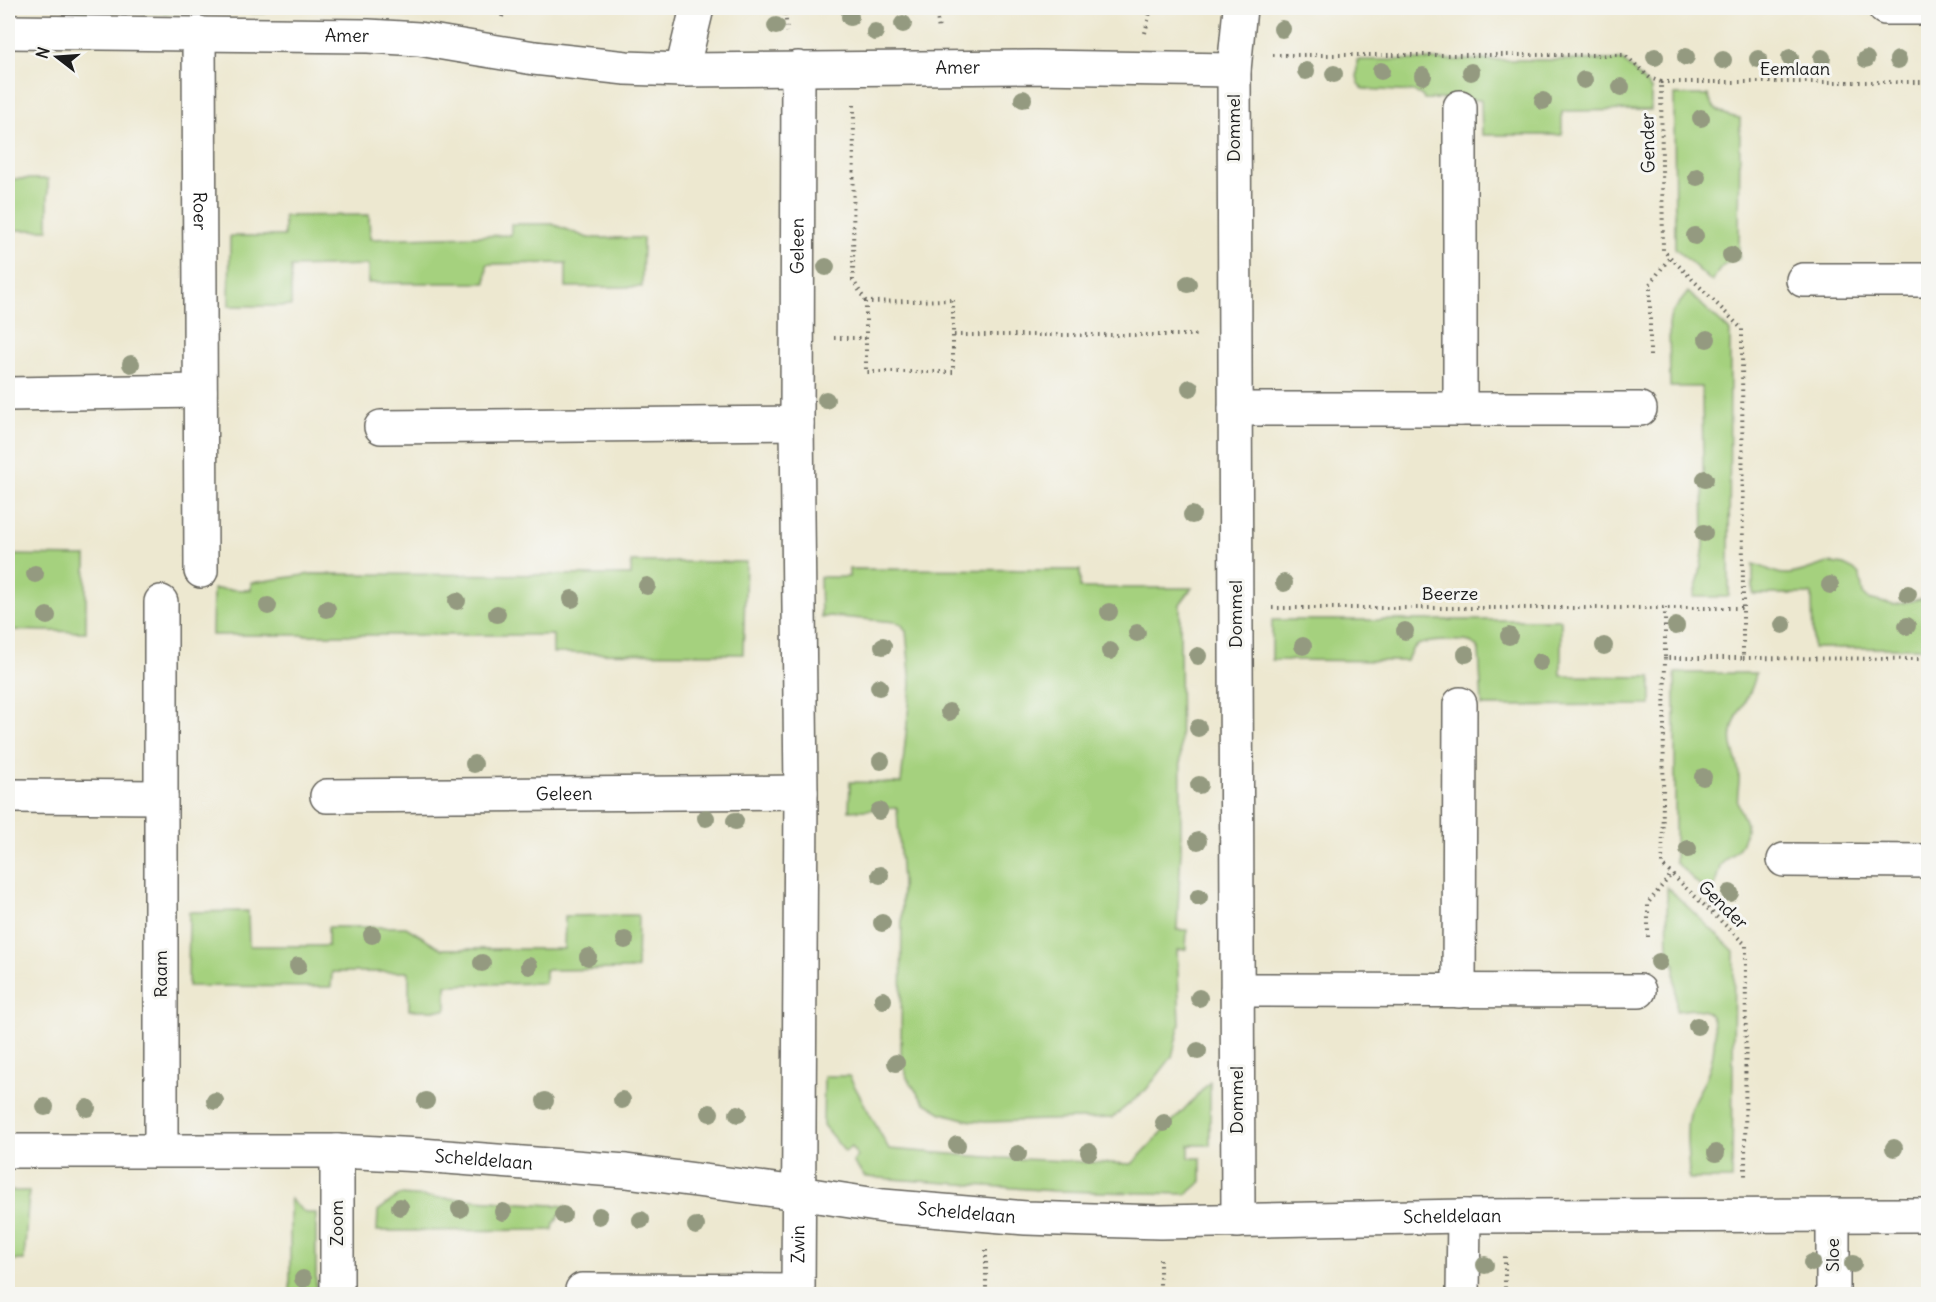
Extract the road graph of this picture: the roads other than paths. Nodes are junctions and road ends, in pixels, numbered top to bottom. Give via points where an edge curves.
1 (15, 8) edge
2 (698, 8) edge
3 (1240, 8) edge
4 (1885, 8) edge
5 (1929, 8) edge
6 (8, 32) edge
7 (199, 33) junction
8 (1234, 63) junction
9 (798, 68) junction
10 (682, 70) junction
11 (1460, 107) dead end
12 (1803, 280) dead end
13 (1929, 280) edge
14 (200, 391) junction
15 (8, 394) edge
16 (1640, 408) dead end
17 (1235, 409) junction
18 (1460, 409) junction
19 (797, 423) junction
20 (381, 427) dead end
21 (201, 571) dead end
22 (161, 602) dead end
23 (1460, 704) dead end
24 (801, 792) junction
25 (8, 796) edge
26 (327, 796) dead end
27 (161, 797) junction
28 (1784, 860) dead end
29 (1929, 861) edge
30 (1237, 990) junction
31 (1460, 990) junction
32 (1639, 991) dead end
33 (161, 1150) junction
34 (8, 1151) edge
35 (337, 1151) junction
36 (798, 1193) junction
37 (1833, 1215) junction
38 (1929, 1215) edge
39 (1464, 1216) junction
40 (1238, 1221) junction
41 (582, 1290) dead end
42 (798, 1293) edge
43 (337, 1294) edge
44 (1463, 1294) edge
45 (1833, 1294) edge

1 - 6 street, Amer
2 - 10 street
3 - 8 street, Dommel
4 - 5 street
6 - 7 street, Amer
7 - 10 street, Amer via 419,39 583,65
7 - 14 street, Roer
8 - 9 street, Amer
8 - 17 street, Dommel
9 - 10 street, Amer
9 - 19 street, Geleen
11 - 18 street
12 - 13 street
14 - 15 street
14 - 21 street, Roer
16 - 18 street
17 - 18 street
17 - 30 street, Dommel
19 - 20 street
19 - 24 street, Geleen
22 - 27 street, Raam
23 - 31 street
24 - 26 street, Geleen
24 - 36 street, Geleen
25 - 27 street
27 - 33 street, Raam
28 - 29 street
30 - 31 street
30 - 40 street, Dommel
31 - 32 street
33 - 34 street, Scheldelaan
33 - 35 street, Scheldelaan
35 - 36 street, Scheldelaan via 626,1171
35 - 43 street, Zoom
36 - 40 street, Scheldelaan via 965,1215
36 - 42 street, Zwin
37 - 38 street, Scheldelaan
37 - 39 street, Scheldelaan
37 - 45 street, Sloe
39 - 40 street, Scheldelaan
39 - 44 street
41 - 42 street

